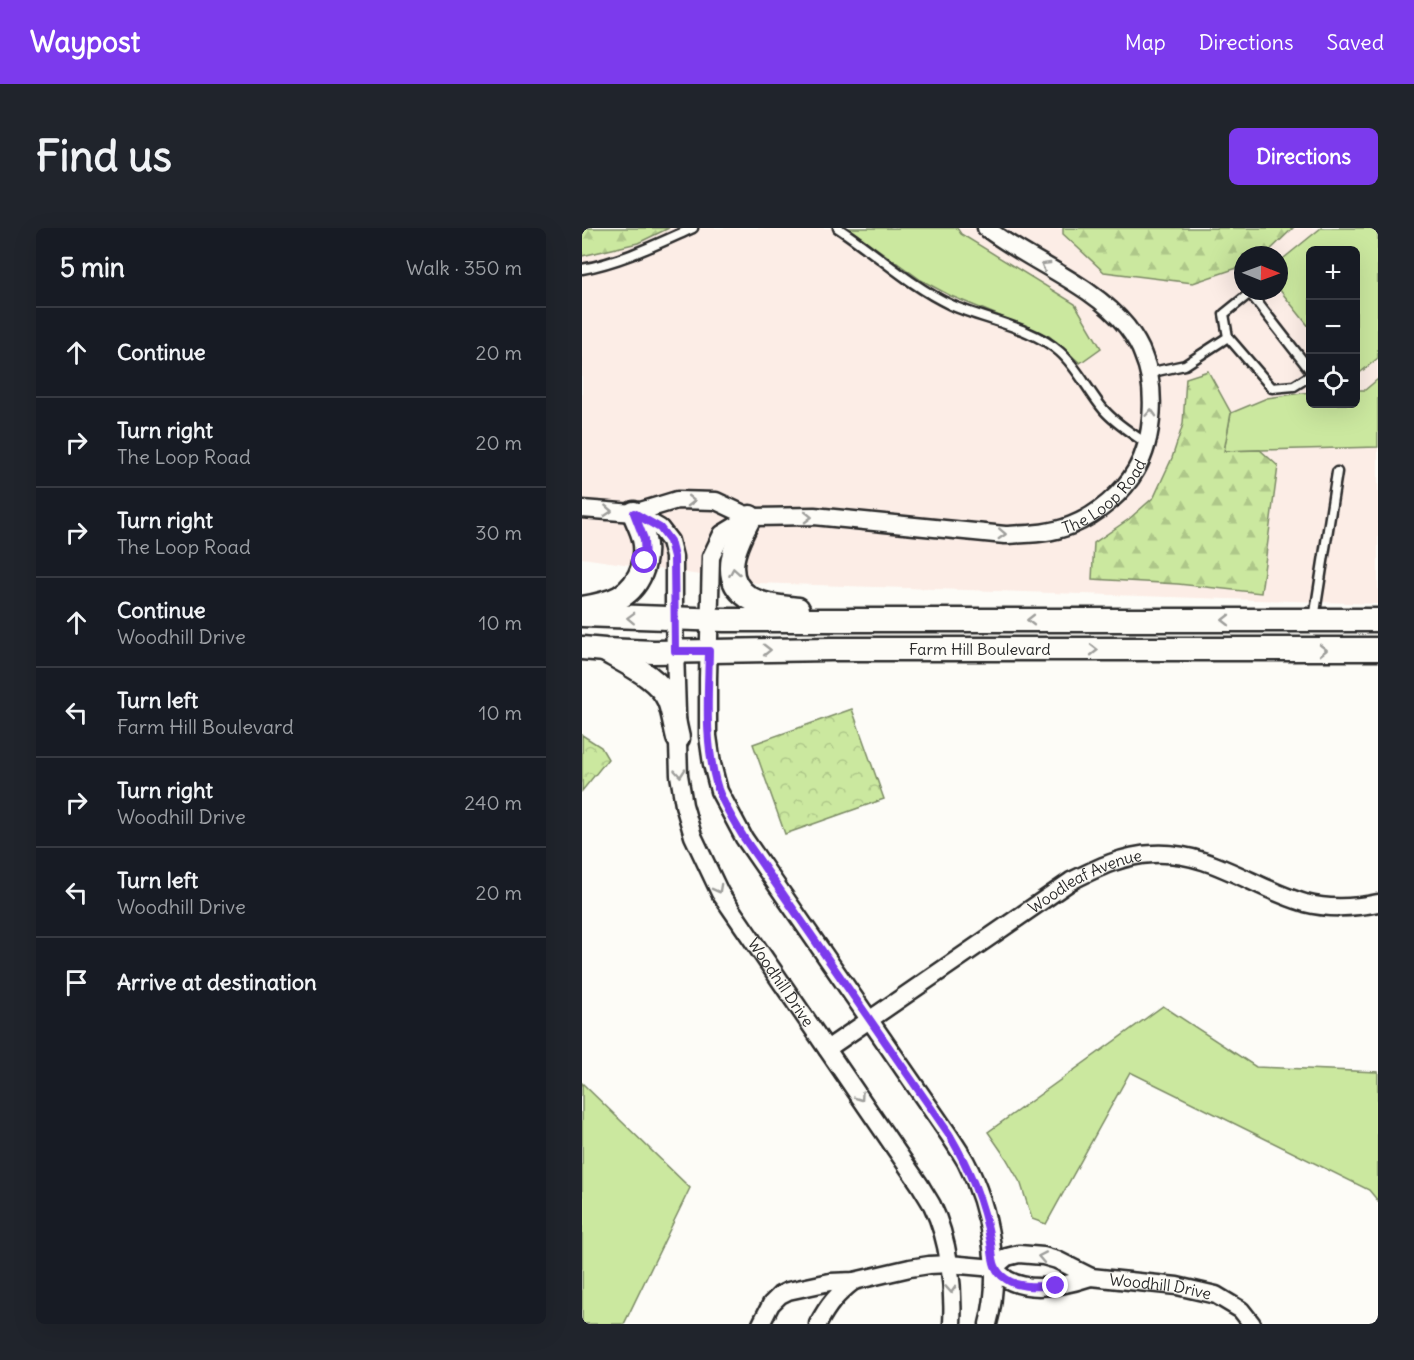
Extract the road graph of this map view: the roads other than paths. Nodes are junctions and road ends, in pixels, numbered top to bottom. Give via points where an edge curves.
1 (693, 228) edge
2 (838, 228) edge
3 (986, 228) edge
4 (582, 269) edge
5 (1228, 337) junction
6 (1306, 364) edge
7 (1148, 373) junction
8 (1306, 379) edge
9 (1147, 444) junction
10 (1337, 472) dead end
11 (582, 509) edge
12 (634, 513) junction
13 (750, 517) junction
14 (582, 608) edge
15 (582, 615) edge
16 (674, 619) junction
17 (710, 619) junction
18 (1314, 619) junction
19 (858, 620) junction
20 (1378, 620) edge
21 (582, 648) edge
22 (605, 650) junction
23 (1378, 650) edge
24 (675, 651) junction
25 (709, 651) junction
26 (678, 738) junction
27 (1378, 903) edge
28 (870, 1019) junction
29 (826, 1049) junction
30 (949, 1264) junction
31 (994, 1268) junction
32 (1091, 1277) junction
33 (854, 1281) junction
34 (761, 1324) edge
35 (818, 1324) edge
36 (951, 1324) edge
37 (988, 1324) edge
38 (1252, 1324) edge

1 - 4 lane via 648,249
2 - 9 lane via 916,286 952,305 1041,339 1060,352 1104,411
7 -> 3 street, The Loop Road via 1144,355 1110,308
5 - 6 lane via 1224,314 1250,293
5 - 7 lane via 1185,365
5 - 8 lane via 1272,388 1294,386
9 -> 7 street, The Loop Road via 1152,414
13 -> 9 street, The Loop Road via 814,516 1005,535 1052,531 1100,510 1136,470
10 - 18 lane
11 -> 12 street
12 -> 13 street via 677,500 716,501
12 - 14 main road via 644,539 645,561 639,578 616,600
12 - 16 street via 660,528 670,541 674,557
13 - 17 street via 722,534 711,557
19 -> 13 main road via 748,597 735,580 732,560
16 -> 15 main road, Farm Hill Boulevard
16 - 17 main road, Farm Hill Boulevard
16 - 24 street, Woodhill Drive
17 - 19 main road, Farm Hill Boulevard
17 - 25 street
18 -> 19 main road, Farm Hill Boulevard
18 - 20 main road, Farm Hill Boulevard
21 - 22 main road, Farm Hill Boulevard
22 - 24 main road, Farm Hill Boulevard
22 - 26 main road via 658,685 668,699
25 -> 23 main road, Farm Hill Boulevard
24 - 25 main road, Farm Hill Boulevard
24 - 26 street, Woodhill Drive
25 - 28 street via 708,736 719,791 744,838
26 -> 29 street, Woodhill Drive via 684,806 693,836 720,893
27 - 28 street, Woodleaf Avenue via 1334,907 1307,903 1208,861 1154,854 1125,858 1071,881
28 - 29 street, Woodleaf Avenue
28 - 31 street via 966,1164 987,1221
29 -> 30 street, Woodhill Drive via 920,1185 940,1225
30 - 31 street
30 - 33 street
30 -> 36 street, Woodhill Drive
31 - 32 street, Woodhill Drive via 1019,1285 1056,1286
32 -> 31 street, Woodhill Drive via 1043,1256 1006,1257
31 - 37 street
32 - 38 street, Woodhill Drive via 1177,1286 1216,1295 1240,1310
33 - 34 street via 830,1282 780,1295
33 - 35 street via 840,1292

